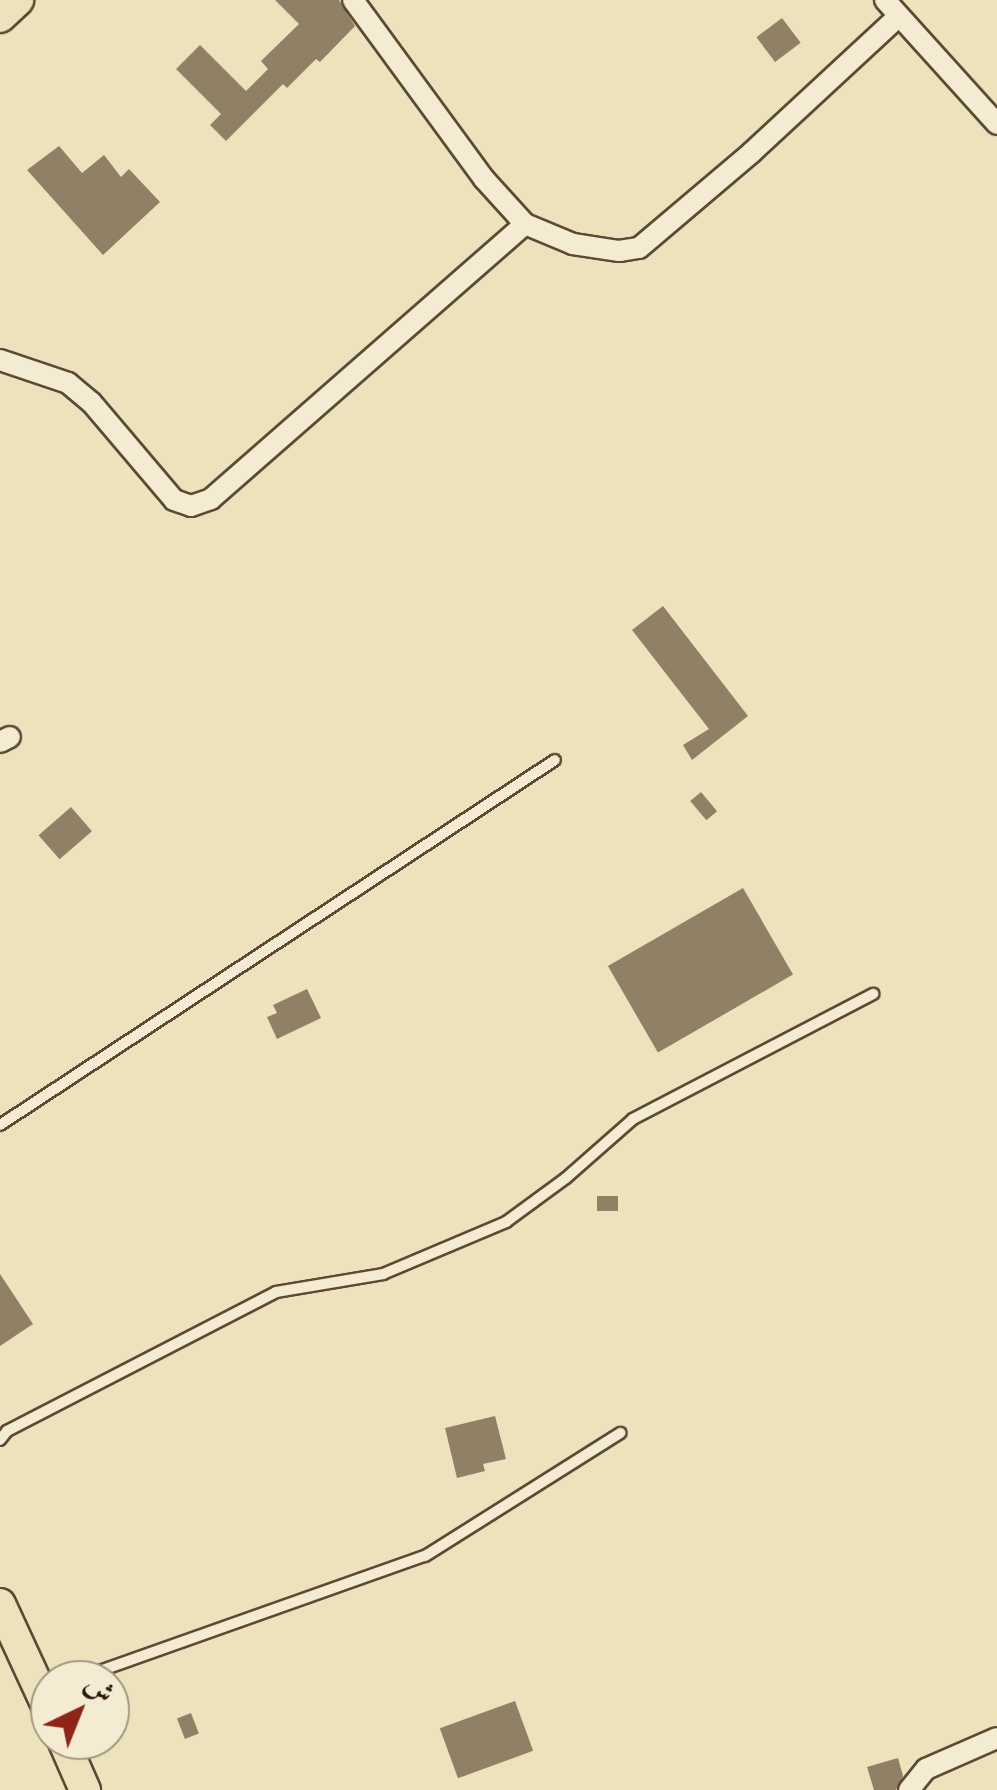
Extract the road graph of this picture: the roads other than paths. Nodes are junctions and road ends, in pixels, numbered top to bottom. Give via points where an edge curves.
1 (18, 0) edge
2 (353, 0) edge
3 (885, 0) edge
4 (899, 16) junction
5 (0, 17) edge
6 (997, 124) edge
7 (526, 224) junction
8 (0, 360) edge
9 (554, 760) dead end
10 (873, 994) dead end
11 (0, 1125) edge
12 (620, 1433) dead end
13 (0, 1440) edge
14 (0, 1604) edge
15 (130, 1660) edge
16 (30, 1664) edge
17 (997, 1738) edge
18 (909, 1790) edge

1 - 5 main road
2 - 7 street via 484,179
3 - 4 street
4 - 6 street
4 - 7 street via 639,248 572,244
7 - 8 street via 211,499 191,506 160,488 68,383
9 - 11 lane
10 - 13 lane via 633,1118 506,1222 383,1274 276,1292
12 - 15 lane via 425,1556
14 - 16 main road
17 - 18 street via 926,1769

